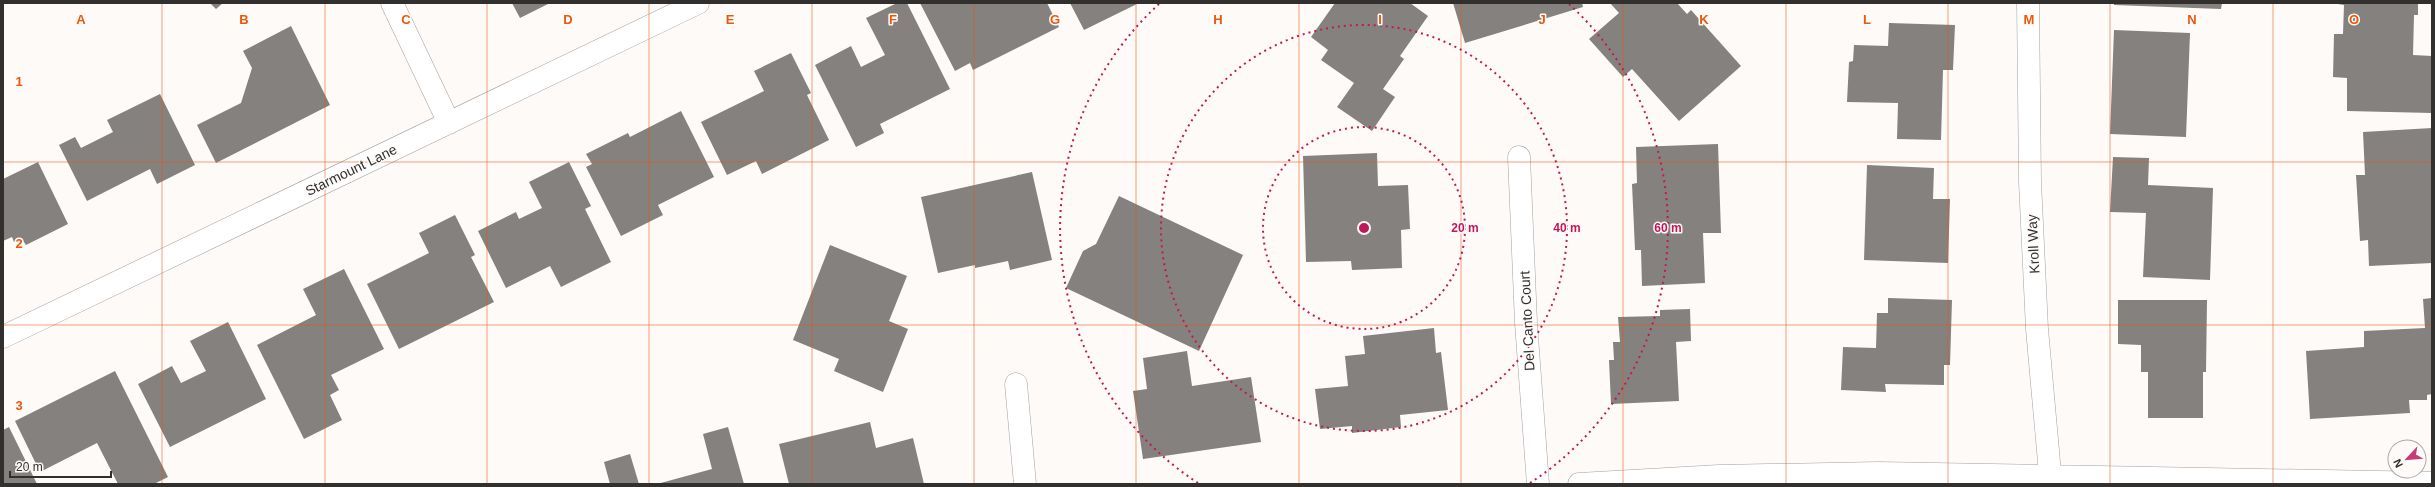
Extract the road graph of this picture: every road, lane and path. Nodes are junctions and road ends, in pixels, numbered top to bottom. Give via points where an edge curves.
1 (392, 3) edge
2 (698, 3) edge
3 (2028, 3) edge
4 (449, 123) junction
5 (1519, 157) dead end
6 (3, 338) edge
7 (1016, 384) dead end
8 (2050, 479) edge
9 (2432, 483) edge
10 (1025, 484) edge
11 (1538, 484) edge
12 (1579, 484) edge

1 - 4 street
2 - 4 street, Starmount Lane
3 - 8 street, Kroll Way via 2030,182 2037,329
4 - 6 street, Starmount Lane
5 - 11 street, Del Canto Court via 1526,323
7 - 10 street
8 - 9 street
8 - 12 street via 1847,474 1719,476

